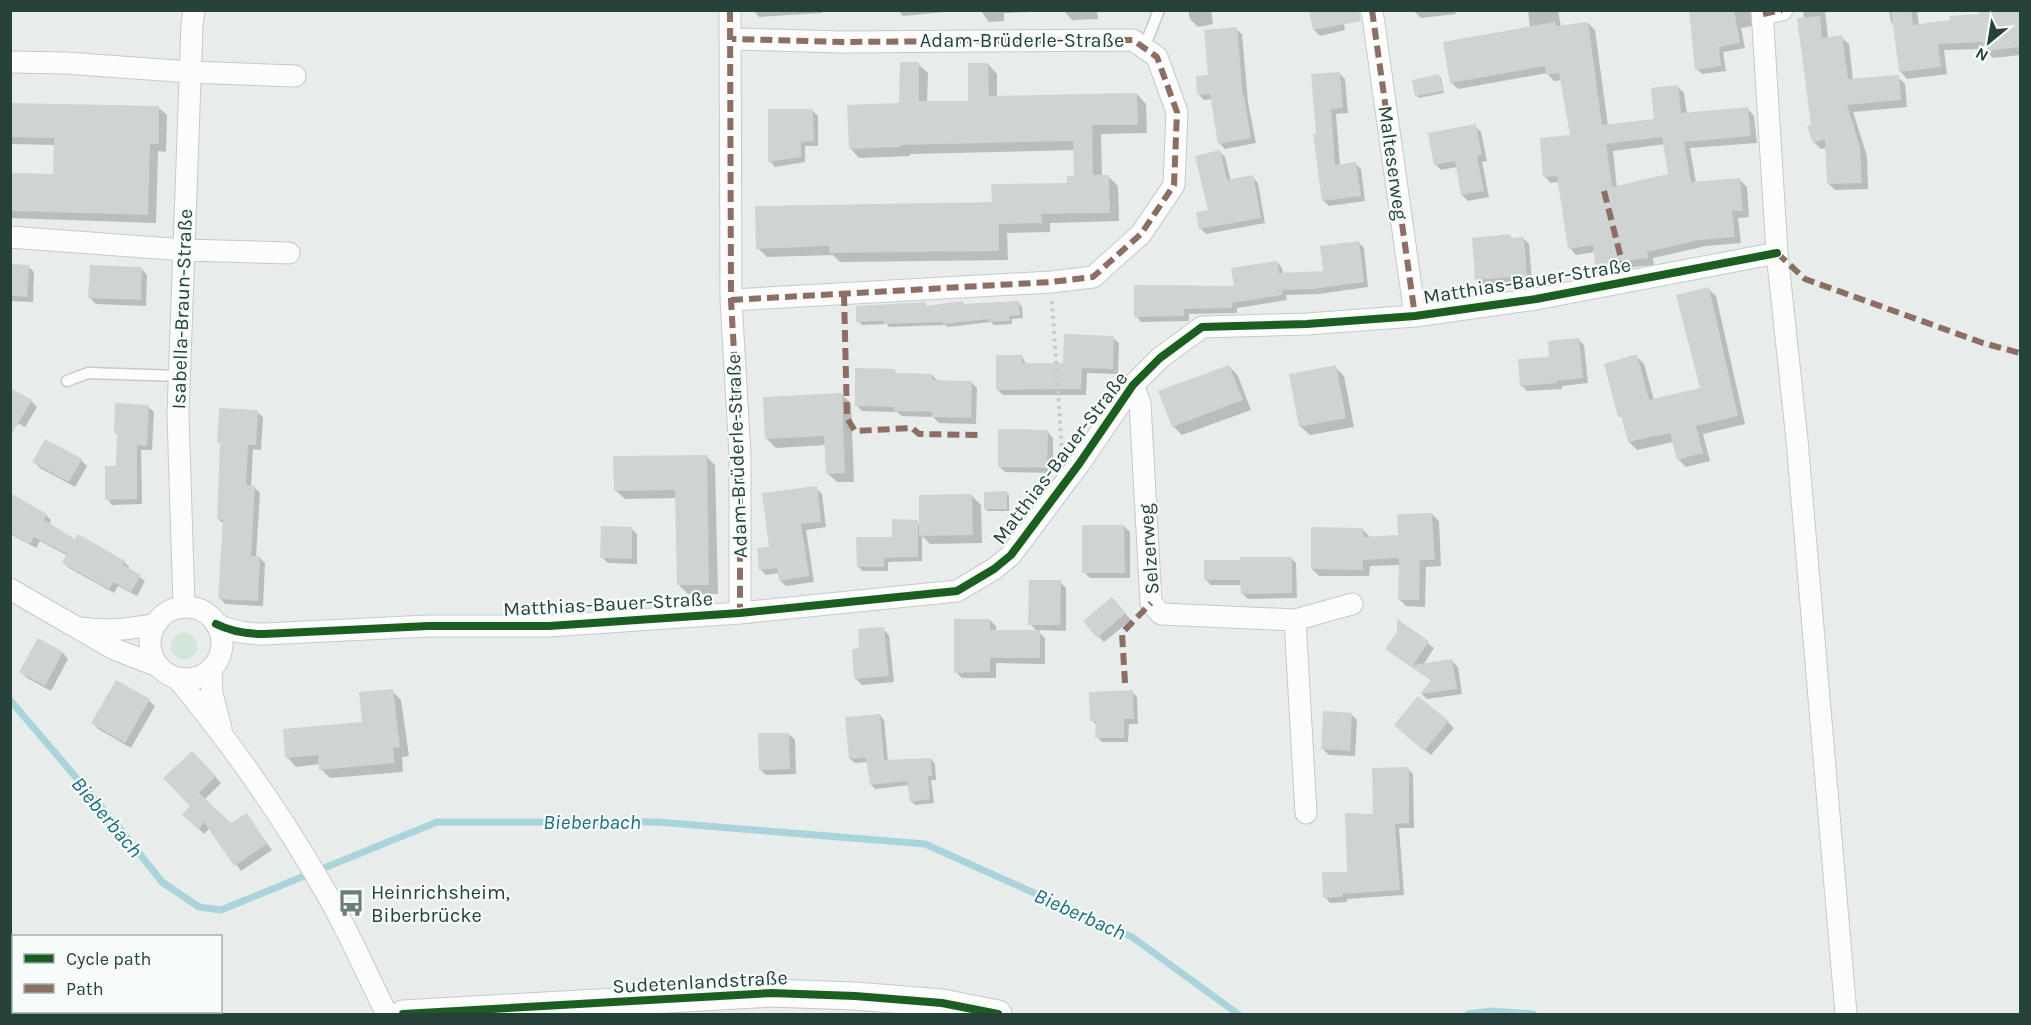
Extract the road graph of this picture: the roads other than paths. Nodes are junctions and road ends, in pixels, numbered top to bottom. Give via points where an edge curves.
1 (194, 10) edge
2 (730, 10) edge
3 (1159, 10) edge
4 (1372, 10) edge
5 (1769, 12) edge
6 (732, 39) junction
7 (1144, 48) junction
8 (10, 62) edge
9 (190, 72) junction
10 (295, 76) dead end
11 (10, 237) edge
12 (184, 250) junction
13 (289, 253) dead end
14 (1777, 253) junction
15 (731, 300) junction
16 (1414, 316) junction
17 (179, 376) junction
18 (67, 381) dead end
19 (1133, 385) junction
20 (10, 589) edge
21 (1352, 604) dead end
22 (184, 607) junction
23 (741, 613) junction
24 (1295, 620) junction
25 (156, 624) junction
26 (216, 624) junction
27 (76, 627) junction
28 (295, 633) junction
29 (214, 665) junction
30 (158, 666) junction
31 (177, 678) junction
32 (227, 742) junction
33 (1306, 813) dead end
34 (387, 1014) edge
35 (402, 1014) edge
36 (998, 1014) edge
37 (1846, 1014) edge

1 - 9 street, Isabella-Braun-Straße
2 - 6 street, Adam-Brüderle-Straße
3 - 7 lane
4 - 16 street, Malteserweg
5 - 14 street
6 - 7 street, Adam-Brüderle-Straße via 1133,40
6 - 15 street, Adam-Brüderle-Straße
7 - 15 street, Adam-Brüderle-Straße via 1157,57 1177,112 1174,184 1141,234 1093,277
8 - 9 street
9 - 10 street
9 - 12 street, Isabella-Braun-Straße
11 - 12 street
12 - 13 street
12 - 17 street, Isabella-Braun-Straße
14 - 16 street, Matthias-Bauer-Straße via 1536,299
14 - 37 street via 1797,440
15 - 23 street, Adam-Brüderle-Straße via 740,455
16 - 19 street, Matthias-Bauer-Straße via 1202,327 1160,358
17 - 18 lane via 88,373
17 - 22 street, Isabella-Braun-Straße
19 - 23 street, Matthias-Bauer-Straße via 1064,485 1011,555 994,570 957,591
19 - 24 street, Selzerweg via 1140,403 1151,603 1161,614
20 - 27 street
21 - 24 street, Selzerweg
22 - 25 street via 163,615
22 - 26 street via 208,615
23 - 28 street, Matthias-Bauer-Straße via 549,626 428,626
24 - 33 street
25 - 27 street via 128,630
25 - 30 street via 150,645
26 - 28 street, Matthias-Bauer-Straße via 243,634
26 - 29 street via 222,648
27 - 30 street via 120,652
28 - 29 street, Matthias-Bauer-Straße via 244,646
29 - 31 street via 200,676
29 - 32 street via 212,694
30 - 31 street
31 - 32 street
32 - 34 street via 322,885
35 - 36 street, Sudetenlandstraße via 771,993 942,1003

